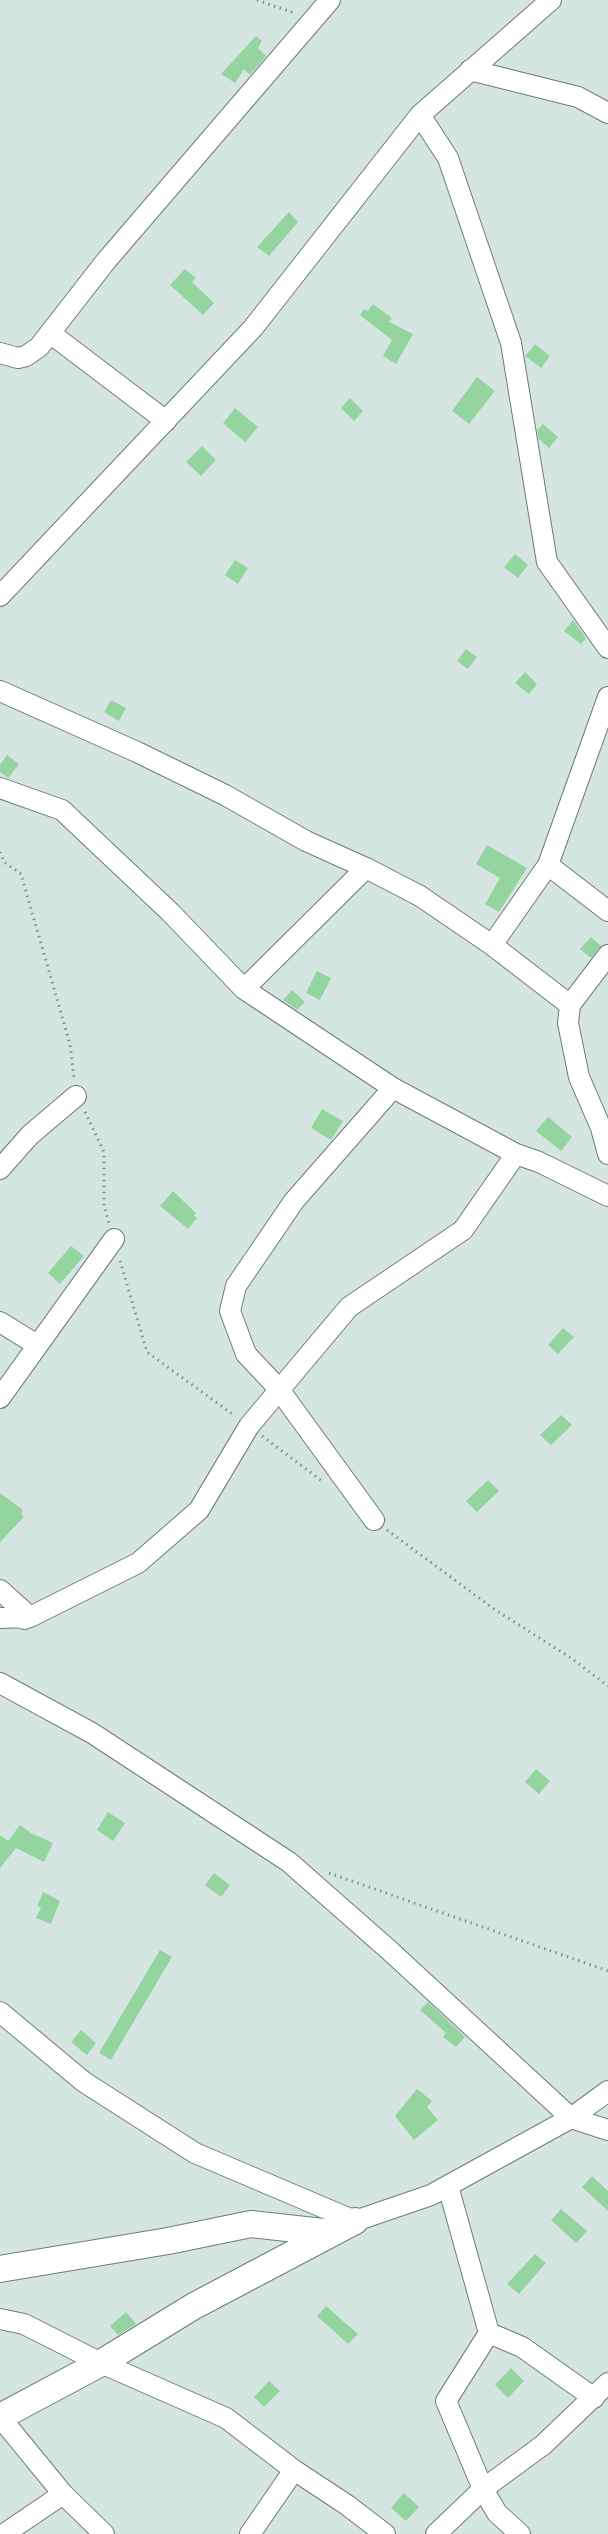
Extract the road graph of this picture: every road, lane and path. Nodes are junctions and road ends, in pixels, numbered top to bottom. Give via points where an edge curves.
1 (257, 0) edge
2 (330, 0) edge
3 (551, 0) edge
4 (312, 20) junction
5 (470, 70) junction
6 (608, 113) edge
7 (420, 115) junction
8 (50, 333) junction
9 (0, 353) edge
10 (166, 421) junction
11 (0, 596) edge
12 (608, 648) edge
13 (0, 691) edge
14 (608, 697) edge
15 (0, 788) edge
16 (548, 865) junction
17 (366, 868) junction
18 (608, 911) edge
19 (492, 945) junction
20 (608, 955) edge
21 (244, 989) junction
22 (570, 1005) junction
23 (393, 1088) junction
24 (76, 1096) dead end
25 (516, 1154) junction
26 (608, 1154) edge
27 (0, 1169) edge
28 (608, 1196) edge
29 (114, 1239) dead end
30 (0, 1322) edge
31 (37, 1345) junction
32 (278, 1388) junction
33 (0, 1398) edge
34 (374, 1520) dead end
35 (0, 1590) edge
36 (30, 1617) junction
37 (0, 1618) edge
38 (0, 1631) edge
39 (0, 1683) edge
40 (322, 1871) dead end
41 (608, 1971) edge
42 (0, 2012) edge
43 (608, 2091) edge
44 (571, 2118) junction
45 (608, 2130) edge
46 (448, 2186) junction
47 (344, 2227) junction
48 (0, 2269) edge
49 (0, 2319) edge
50 (489, 2333) junction
51 (101, 2363) junction
52 (608, 2383) edge
53 (594, 2398) junction
54 (0, 2417) edge
55 (294, 2470) junction
56 (483, 2489) junction
57 (63, 2494) junction
58 (4, 2534) edge
59 (104, 2534) edge
60 (250, 2534) edge
61 (385, 2534) edge
62 (436, 2534) edge
63 (520, 2534) edge

1 - 4 path
2 - 4 street
3 - 5 street
4 - 8 street via 106,261
5 - 6 street via 578,97
5 - 7 street
7 - 10 street via 253,328
7 - 12 street via 447,158 511,344 547,562
8 - 9 street via 26,356 12,358
8 - 10 street
10 - 11 street
13 - 17 street via 137,752 306,841
14 - 16 street
15 - 21 street via 62,810 170,912
16 - 18 street
16 - 19 street
17 - 19 street via 420,896
17 - 21 street
19 - 22 street
20 - 22 street
21 - 23 street
22 - 26 street via 568,1023 579,1077
23 - 25 street
23 - 32 street via 294,1201 236,1286 230,1311 246,1354
24 - 27 street via 30,1135
25 - 28 street
25 - 32 street via 464,1230 349,1307
29 - 31 street
30 - 31 street
31 - 33 street
32 - 34 street
32 - 36 street via 249,1426 199,1510 138,1563
35 - 36 street
36 - 37 street
36 - 38 street
39 - 44 street via 92,1733 289,1862
40 - 41 path
42 - 47 street via 84,2082 195,2153
43 - 44 street
44 - 45 street
44 - 46 street
46 - 47 street
46 - 50 street
47 - 48 street via 251,2224
47 - 51 street via 194,2306
49 - 51 street via 24,2324
50 - 53 street via 522,2347
50 - 56 street via 446,2401
51 - 54 street
51 - 55 street via 226,2418
52 - 53 street
53 - 56 street via 543,2445
54 - 57 street
55 - 60 street
55 - 61 street
56 - 62 street
56 - 63 street via 497,2513
57 - 58 street
57 - 59 street

